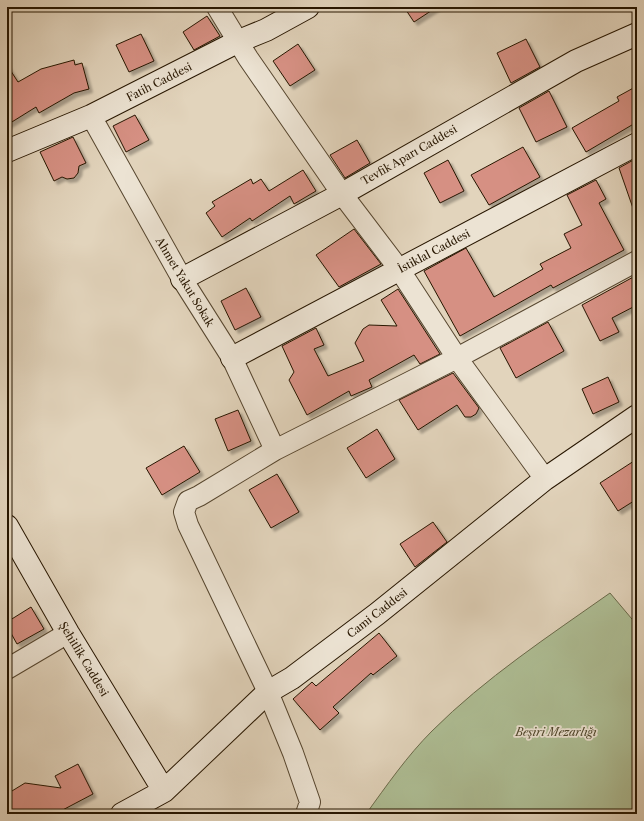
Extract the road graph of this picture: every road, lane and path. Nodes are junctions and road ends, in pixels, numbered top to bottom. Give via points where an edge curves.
1 (217, 7) edge
2 (308, 7) edge
3 (637, 34) edge
4 (239, 41) junction
5 (91, 116) junction
6 (637, 144) edge
7 (7, 151) edge
8 (342, 194) junction
9 (637, 261) edge
10 (399, 269) junction
11 (182, 279) junction
12 (232, 358) junction
13 (457, 358) junction
14 (637, 416) edge
15 (275, 450) junction
16 (545, 479) junction
17 (7, 526) edge
18 (68, 633) junction
19 (7, 669) edge
20 (268, 692) junction
21 (164, 792) junction
22 (122, 814) edge
23 (306, 814) edge

1 - 4 street
2 - 4 street, Fatih Caddesi via 266,30
3 - 8 street, Tevfik Aparı Caddesi via 576,61
4 - 5 street, Fatih Caddesi
4 - 8 street via 248,58
5 - 7 street, Fatih Caddesi
5 - 11 street, Ahmet Yakut Sokak
6 - 10 street, İstiklal Caddesi
8 - 10 street
8 - 11 street, Tevfik Aparı Caddesi
9 - 13 street
10 - 12 street, İstiklal Caddesi
10 - 13 street
11 - 12 street, Ahmet Yakut Sokak
12 - 15 street, Ahmet Yakut Sokak
13 - 15 street
13 - 16 street
14 - 16 street, Cami Caddesi
15 - 20 street via 188,501 184,512
16 - 20 street, Cami Caddesi via 377,614 292,678
17 - 18 street, Şehitlik Caddesi
18 - 19 street
18 - 21 street, Şehitlik Caddesi
20 - 21 street, Cami Caddesi
20 - 23 street via 310,802
21 - 22 street, Cami Caddesi

